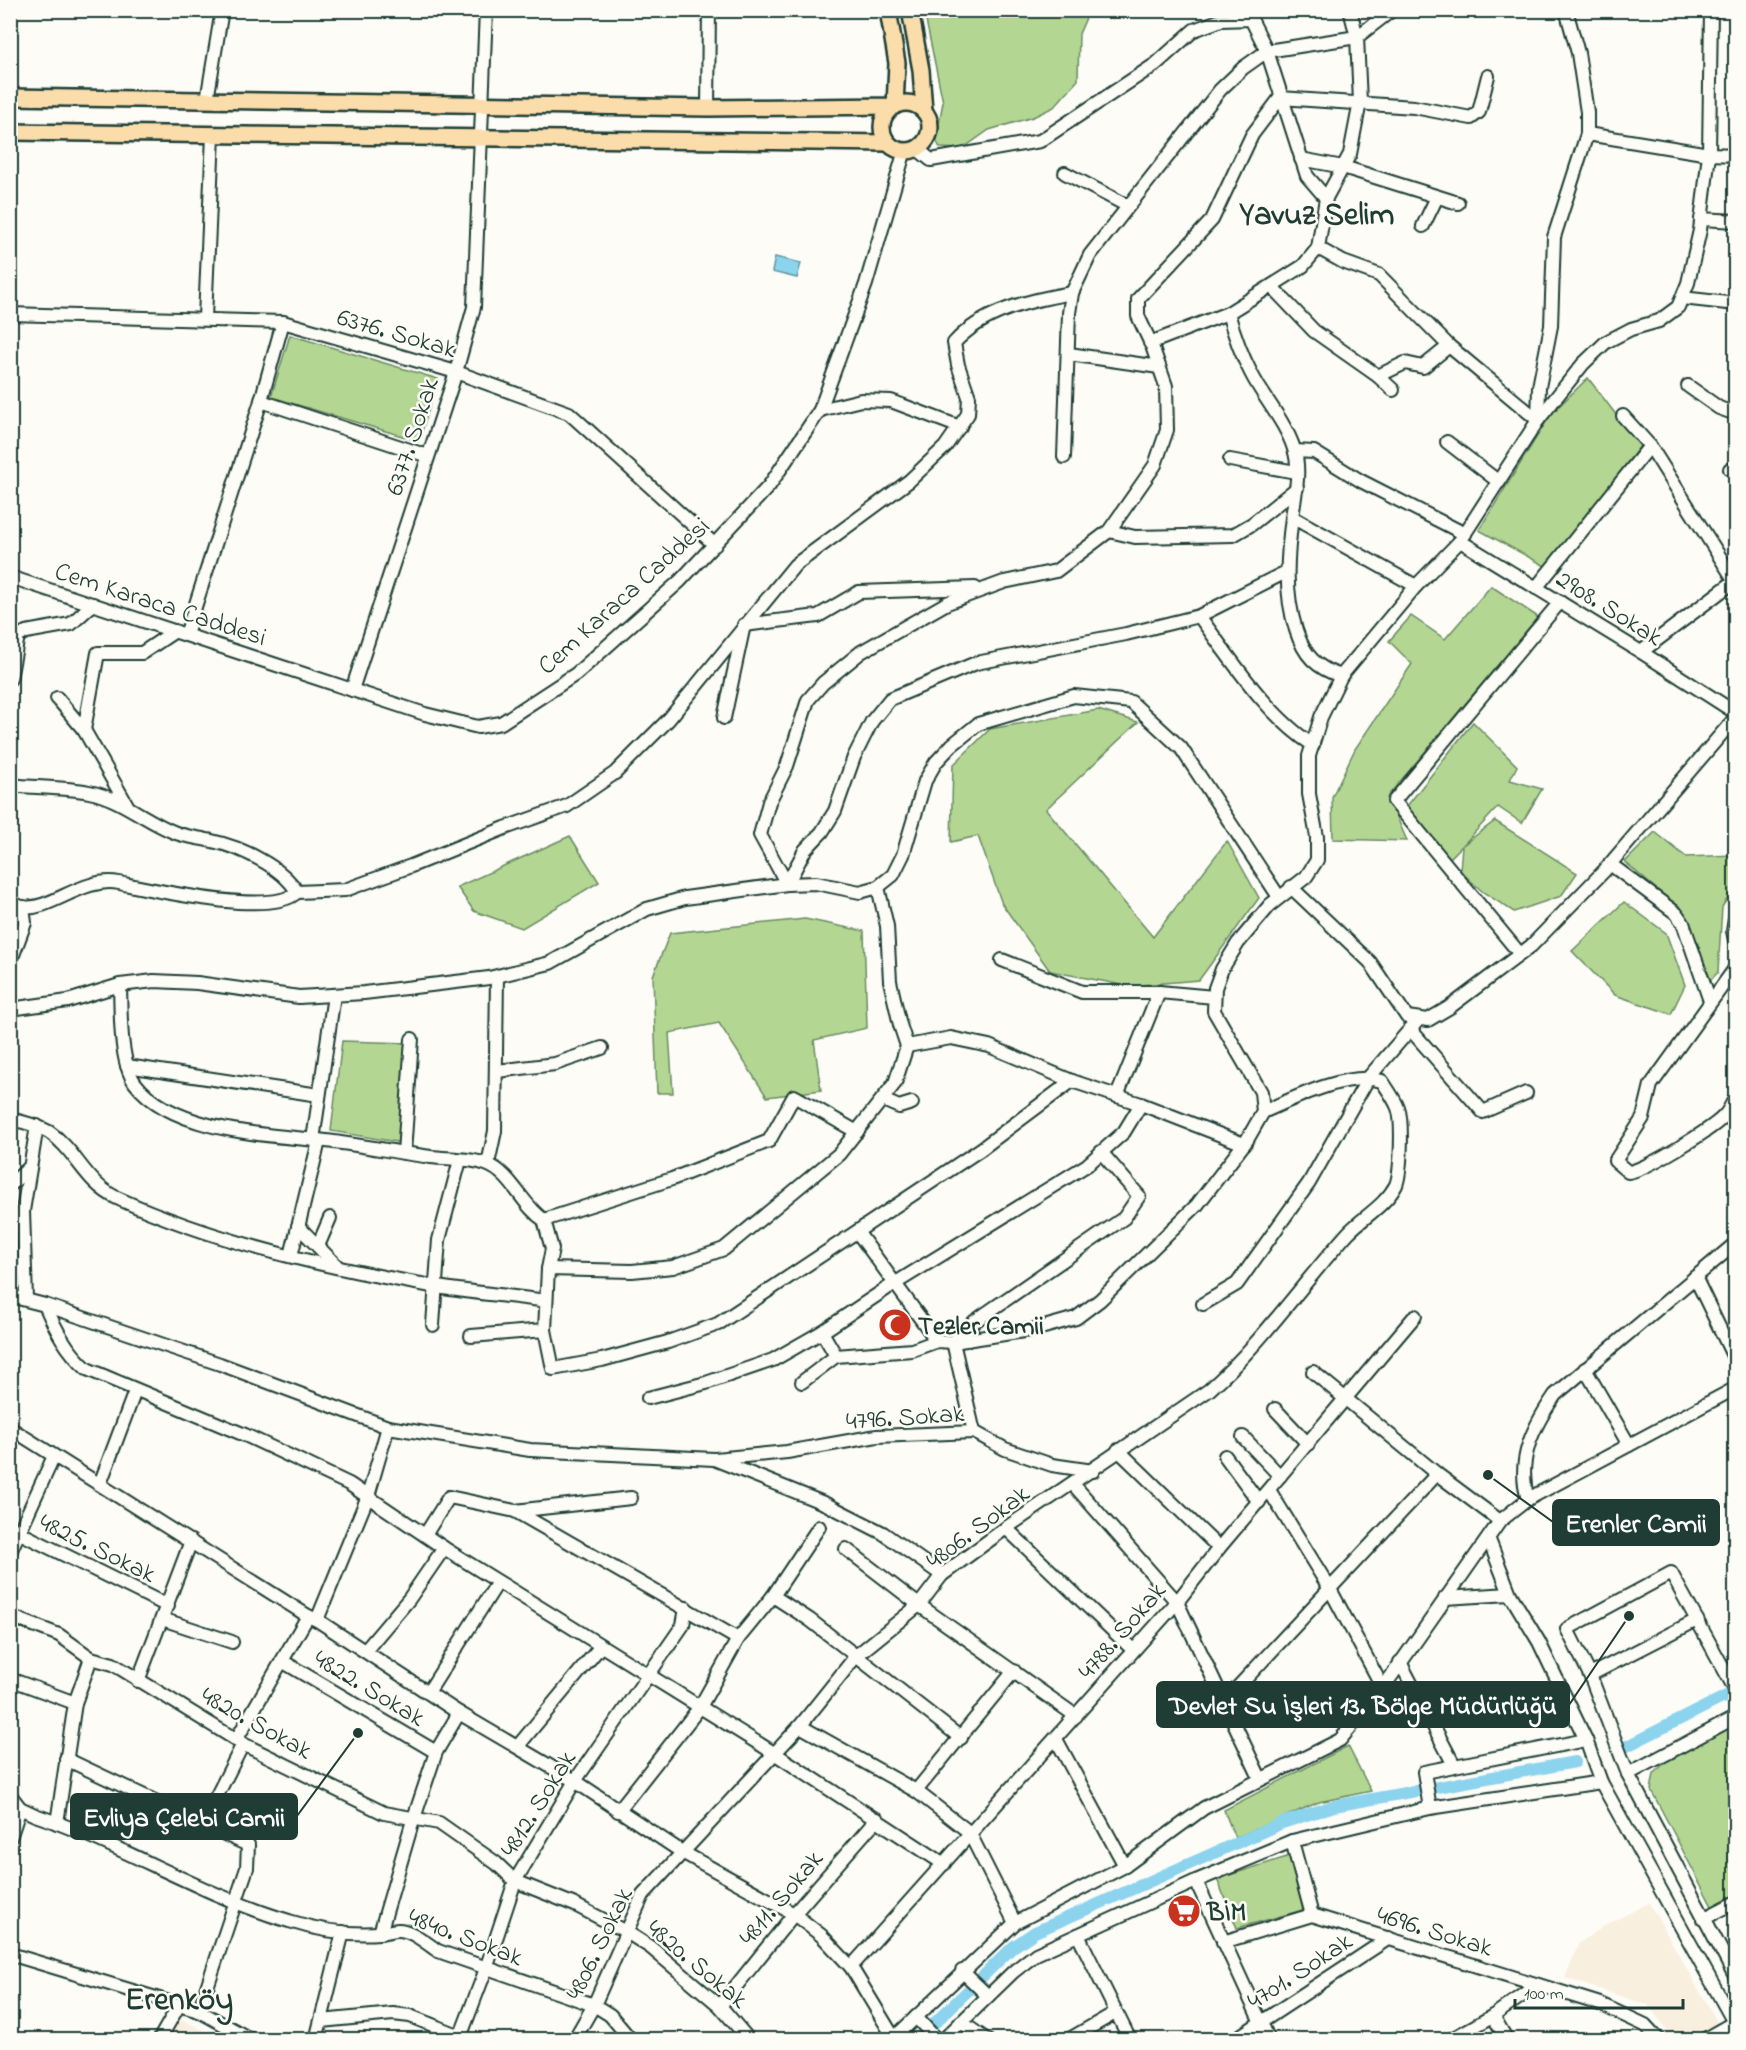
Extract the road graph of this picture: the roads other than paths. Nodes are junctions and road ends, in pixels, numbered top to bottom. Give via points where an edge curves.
1 (222, 10) edge
2 (486, 10) edge
3 (709, 10) edge
4 (888, 10) edge
5 (910, 10) edge
6 (1350, 10) edge
7 (1392, 10) edge
8 (1566, 10) edge
9 (1711, 10) edge
10 (1249, 15) edge
11 (1357, 37) junction
12 (1267, 51) junction
13 (1488, 76) dead end
14 (10, 97) edge
15 (1280, 98) junction
16 (207, 100) junction
17 (1360, 102) junction
18 (481, 105) junction
19 (895, 106) junction
20 (708, 108) junction
21 (924, 111) junction
22 (10, 132) edge
23 (1587, 134) junction
24 (213, 135) junction
25 (479, 137) junction
26 (888, 143) junction
27 (910, 149) junction
28 (1709, 154) junction
29 (1736, 155) edge
30 (1301, 159) junction
31 (1343, 166) junction
32 (1065, 173) dead end
33 (1437, 197) junction
34 (1326, 198) junction
35 (1458, 203) dead end
36 (1128, 206) junction
37 (1701, 219) junction
38 (1736, 221) edge
39 (1423, 226) dead end
40 (1318, 248) junction
41 (1272, 287) junction
42 (1072, 293) junction
43 (1682, 298) junction
44 (1736, 304) edge
45 (1228, 313) junction
46 (10, 314) edge
47 (204, 318) junction
48 (283, 322) junction
49 (1150, 343) junction
50 (1449, 346) junction
51 (1069, 354) junction
52 (1159, 367) junction
53 (456, 372) junction
54 (1378, 376) junction
55 (1688, 386) dead end
56 (1393, 390) dead end
57 (261, 401) junction
58 (820, 410) junction
59 (1736, 414) edge
60 (1623, 416) dead end
61 (1538, 420) junction
62 (960, 427) junction
63 (1447, 442) dead end
64 (1650, 446) junction
65 (1295, 451) junction
66 (428, 456) junction
67 (1064, 457) dead end
68 (1230, 460) dead end
69 (1296, 472) junction
70 (1498, 482) junction
71 (1297, 488) junction
72 (1292, 517) junction
73 (1109, 531) junction
74 (1462, 538) junction
75 (715, 545) junction
76 (1286, 572) junction
77 (10, 578) edge
78 (1735, 581) edge
79 (1416, 586) junction
80 (988, 588) junction
81 (1536, 588) junction
82 (1560, 602) junction
83 (93, 604) junction
84 (1199, 616) junction
85 (744, 625) junction
86 (181, 633) junction
87 (1641, 652) junction
88 (1341, 676) junction
89 (10, 679) edge
90 (352, 690) junction
91 (57, 698) dead end
92 (1736, 715) edge
93 (724, 718) dead end
94 (84, 730) junction
95 (1313, 745) junction
96 (10, 785) edge
97 (129, 808) junction
98 (1610, 864) junction
99 (787, 884) junction
100 (878, 887) junction
101 (1291, 887) junction
102 (297, 892) junction
103 (1279, 897) junction
104 (10, 901) edge
105 (23, 908) junction
106 (1736, 913) edge
107 (1736, 945) edge
108 (1520, 954) junction
109 (1002, 960) dead end
110 (10, 963) edge
111 (1736, 967) edge
112 (496, 977) junction
113 (120, 985) junction
114 (1159, 992) junction
115 (334, 995) junction
116 (1214, 997) junction
117 (1710, 1001) junction
118 (10, 1009) edge
119 (1415, 1024) junction
120 (412, 1039) dead end
121 (908, 1046) junction
122 (602, 1048) dead end
123 (127, 1066) junction
124 (497, 1071) junction
125 (1376, 1079) junction
126 (1072, 1081) junction
127 (1526, 1093) dead end
128 (320, 1095) junction
129 (1117, 1096) junction
130 (1736, 1097) edge
131 (883, 1100) junction
132 (912, 1103) dead end
133 (1141, 1104) junction
134 (1263, 1112) junction
135 (1730, 1117) edge
136 (10, 1119) edge
137 (37, 1126) junction
138 (857, 1132) junction
139 (316, 1140) junction
140 (1244, 1144) junction
141 (1101, 1152) junction
142 (404, 1153) junction
143 (460, 1160) junction
144 (488, 1164) junction
145 (30, 1167) junction
146 (10, 1185) edge
147 (330, 1218) dead end
148 (544, 1220) junction
149 (298, 1226) junction
150 (858, 1233) junction
151 (1736, 1243) edge
152 (318, 1246) junction
153 (291, 1256) junction
154 (338, 1266) junction
155 (548, 1269) junction
156 (1695, 1277) junction
157 (897, 1284) junction
158 (435, 1287) junction
159 (10, 1296) edge
160 (26, 1299) junction
161 (545, 1301) junction
162 (1203, 1304) dead end
163 (45, 1305) junction
164 (1415, 1316) dead end
165 (433, 1325) dead end
166 (545, 1330) junction
167 (822, 1332) junction
168 (471, 1336) dead end
169 (937, 1341) junction
170 (953, 1342) junction
171 (836, 1356) junction
172 (1736, 1362) edge
173 (1586, 1369) junction
174 (1313, 1372) dead end
175 (802, 1382) dead end
176 (1736, 1388) edge
177 (135, 1391) junction
178 (648, 1398) dead end
179 (1346, 1401) junction
180 (1275, 1408) dead end
181 (388, 1427) junction
182 (10, 1428) edge
183 (974, 1432) junction
184 (1243, 1437) dead end
185 (1308, 1444) junction
186 (1629, 1445) junction
187 (1118, 1450) junction
188 (54, 1456) junction
189 (1225, 1456) dead end
190 (714, 1460) junction
191 (1093, 1471) junction
192 (1437, 1474) junction
193 (1280, 1476) junction
194 (100, 1484) junction
195 (1073, 1484) junction
196 (1269, 1490) junction
197 (368, 1496) junction
198 (631, 1498) dead end
199 (1528, 1499) junction
200 (1259, 1502) junction
201 (515, 1511) junction
202 (1500, 1521) junction
203 (819, 1527) dead end
204 (1006, 1528) junction
205 (14, 1531) edge
206 (425, 1535) junction
207 (1489, 1539) junction
208 (191, 1541) junction
209 (444, 1548) junction
210 (1219, 1548) junction
211 (846, 1549) dead end
212 (10, 1552) edge
213 (942, 1575) junction
214 (498, 1582) junction
215 (1330, 1589) junction
216 (1510, 1594) junction
217 (773, 1596) junction
218 (1445, 1599) junction
219 (1177, 1602) junction
220 (919, 1605) junction
221 (168, 1606) junction
222 (686, 1608) junction
223 (10, 1616) edge
224 (312, 1618) junction
225 (162, 1619) junction
226 (1697, 1620) junction
227 (738, 1639) junction
228 (232, 1642) dead end
229 (600, 1647) junction
230 (1132, 1649) junction
231 (365, 1651) junction
232 (856, 1656) junction
233 (91, 1658) junction
234 (282, 1661) junction
235 (1400, 1662) junction
236 (1014, 1671) junction
237 (647, 1674) junction
238 (1590, 1675) junction
239 (10, 1679) edge
240 (138, 1681) junction
241 (1383, 1688) junction
242 (1734, 1688) edge
243 (429, 1691) junction
244 (1224, 1702) junction
245 (75, 1704) junction
246 (700, 1707) junction
247 (459, 1713) junction
248 (1076, 1716) junction
249 (1736, 1717) edge
250 (800, 1726) junction
251 (961, 1738) junction
252 (1056, 1739) junction
253 (1586, 1740) junction
254 (239, 1742) junction
255 (518, 1746) junction
256 (436, 1752) junction
257 (774, 1753) junction
258 (66, 1760) junction
259 (1454, 1765) junction
260 (1628, 1774) junction
261 (1260, 1778) junction
262 (575, 1781) junction
263 (1601, 1782) junction
264 (916, 1791) junction
265 (10, 1795) edge
266 (20, 1808) junction
267 (1430, 1808) junction
268 (618, 1811) junction
269 (414, 1818) junction
270 (876, 1819) junction
271 (57, 1823) junction
272 (203, 1823) junction
273 (969, 1832) junction
274 (10, 1838) edge
275 (1292, 1840) junction
276 (682, 1852) junction
277 (944, 1864) junction
278 (1125, 1866) junction
279 (515, 1881) junction
280 (1196, 1881) junction
281 (233, 1902) junction
282 (1736, 1902) edge
283 (794, 1914) junction
284 (1312, 1915) junction
285 (1703, 1919) junction
286 (1015, 1923) junction
287 (625, 1931) junction
288 (344, 1932) junction
289 (381, 1933) junction
290 (1078, 1935) junction
291 (1389, 1938) junction
292 (1223, 1942) junction
293 (10, 1953) edge
294 (851, 1967) junction
295 (486, 1969) junction
296 (966, 1975) junction
297 (1736, 1978) edge
298 (1537, 1985) junction
299 (984, 1992) junction
300 (179, 2005) junction
301 (594, 2005) junction
302 (720, 2006) junction
303 (199, 2012) junction
304 (1115, 2013) junction
305 (1493, 2016) junction
306 (321, 2021) junction
307 (920, 2021) junction
308 (961, 2022) junction
309 (1260, 2023) junction
310 (1734, 2025) edge
311 (463, 2038) edge
312 (893, 2038) edge
313 (938, 2038) edge
314 (159, 2040) edge
315 (252, 2040) edge
316 (316, 2040) edge
317 (574, 2040) edge
318 (630, 2040) edge
319 (749, 2040) edge
320 (987, 2040) edge
321 (1068, 2040) edge
322 (1130, 2040) edge
323 (1234, 2040) edge
324 (1269, 2040) edge
325 (1450, 2040) edge
326 (1508, 2040) edge
327 (1659, 2040) edge
328 (1703, 2040) edge

1 - 16 street
2 - 18 street, 6377. Sokak
3 - 20 street
4 - 19 main road via 897,63
5 - 21 main road
6 - 11 street
7 - 11 street
8 - 23 street via 1578,53
9 - 28 street
10 - 12 street
10 - 27 street via 1194,30 1156,64 1040,141 931,160
11 - 12 street
11 - 17 street
12 - 15 street
12 - 36 street via 1220,90
13 - 17 street via 1479,112 1471,118
14 - 16 main road
15 - 17 street
15 - 30 street
15 - 49 street via 1252,135 1212,220 1138,299 1138,316
16 - 18 main road
17 - 31 street via 1350,154
18 - 20 main road
18 - 25 street, 6377. Sokak
19 - 20 main road
19 - 21 main road via 913,104
19 - 26 main road via 882,123
21 - 27 main road via 929,132 924,141
22 - 24 main road
23 - 28 street
23 - 61 street via 1554,237 1551,326 1539,387
24 - 25 main road
24 - 47 street
25 - 26 main road
25 - 53 street, 6377. Sokak via 474,307
26 - 27 main road
27 - 58 street, Cem Karaca Caddesi
28 - 29 street
28 - 37 street
30 - 31 street
30 - 34 street via 1307,176
31 - 33 street
31 - 34 street
32 - 36 street
33 - 35 street
33 - 39 street
34 - 40 street
36 - 42 street via 1090,255
37 - 38 street
37 - 43 street
40 - 41 street via 1303,266
40 - 50 street via 1379,275
41 - 45 street
41 - 54 street via 1314,331
42 - 51 street
42 - 62 street via 1010,308 983,321 954,344 969,397 968,414
43 - 44 street
43 - 61 street via 1678,307 1659,321 1606,342
45 - 49 street
45 - 65 street via 1251,373 1285,427
46 - 47 street, 6376. Sokak
47 - 48 street, 6376. Sokak
48 - 53 street, 6376. Sokak
48 - 57 street
49 - 52 street
50 - 54 street via 1423,367 1405,363
50 - 61 street
51 - 52 street
51 - 67 street
52 - 73 street via 1166,386 1167,430 1155,465
53 - 66 street, 6377. Sokak
53 - 75 street, 6376. Sokak via 569,413
54 - 56 street
55 - 59 street via 1719,408
57 - 66 street
57 - 86 street
58 - 62 street via 861,400 891,401
58 - 75 street, Cem Karaca Caddesi via 769,486
60 - 64 street
61 - 70 street
62 - 85 street via 945,447 909,480 795,565
63 - 70 street
64 - 78 street
64 - 81 street
65 - 69 street
65 - 74 street, 2908. Sokak via 1314,452
66 - 90 street, 6377. Sokak
68 - 69 street
69 - 71 street
70 - 74 street
71 - 72 street
71 - 73 street via 1233,535 1135,537
72 - 76 street
72 - 79 street
73 - 80 street via 1056,571
74 - 79 street
74 - 81 street, 2908. Sokak
75 - 90 street, Cem Karaca Caddesi via 576,674 501,723 478,727
76 - 84 street
76 - 88 street via 1288,606 1302,648 1322,670
77 - 83 street, Cem Karaca Caddesi
78 - 87 street
79 - 88 street
80 - 85 street via 858,592 818,616
80 - 99 street via 947,603 861,652 808,700 760,835
81 - 82 street, 2908. Sokak
82 - 87 street, 2908. Sokak
82 - 108 street via 1394,801
83 - 86 street, Cem Karaca Caddesi
83 - 89 street via 71,624 18,636
84 - 95 street via 1294,733
84 - 99 street via 976,663 890,699 872,721 854,757 835,811 805,850
85 - 93 street
85 - 102 street via 661,726 615,773 567,806 345,890
86 - 90 street, Cem Karaca Caddesi
86 - 94 street via 142,653 99,653
87 - 92 street, 2908. Sokak
88 - 95 street via 1321,717
91 - 94 street
92 - 98 street
94 - 97 street
95 - 101 street via 1309,756 1309,794 1317,860 1306,877
96 - 97 street via 87,792 114,799
97 - 102 street via 178,834 248,852 292,882
98 - 108 street
98 - 117 street via 1676,913
99 - 100 street via 816,883 860,892
99 - 112 street via 686,898 647,909 550,963
100 - 103 street via 893,875 903,855 925,781 952,745 978,724 1074,696 1131,702 1181,748
100 - 121 street via 887,926 890,981
101 - 103 street
101 - 119 street via 1370,962
102 - 105 street via 290,899 250,903 114,882 85,885 49,902
103 - 116 street via 1238,943 1222,969
104 - 105 street
105 - 110 street via 25,923
106 - 107 street
108 - 119 street via 1450,1007
109 - 114 street via 1082,992
111 - 117 street
112 - 115 street
112 - 124 street
113 - 115 street via 154,981 197,983 299,997
113 - 118 street via 68,1001
113 - 123 street
114 - 116 street
114 - 129 street
115 - 128 street
116 - 134 street via 1214,1011 1261,1092
117 - 135 street via 1651,1085 1643,1118 1615,1161 1628,1172 1636,1171
119 - 125 street
119 - 127 street via 1483,1112
120 - 142 street
121 - 126 street via 951,1038 989,1046
121 - 131 street via 896,1083
122 - 124 street via 555,1064
123 - 128 street
123 - 139 street via 135,1083 152,1099 183,1116 230,1132
124 - 144 street via 495,1131
125 - 134 street via 1300,1095
125 - 162 street via 1237,1284
125 - 187 street, 4806. Sokak via 1399,1110 1397,1183 1386,1199 1320,1264 1240,1363 1209,1390
126 - 129 street
126 - 150 street
128 - 139 street
129 - 133 street
130 - 135 street
131 - 132 street via 899,1107
131 - 138 street
133 - 140 street
133 - 141 street via 1124,1132
134 - 140 street
136 - 137 street
137 - 145 street
137 - 153 street via 51,1134 94,1184 116,1197 211,1235
138 - 148 street via 794,1096 769,1141 672,1179
138 - 155 street via 803,1186 724,1249 673,1267 632,1271
139 - 142 street
139 - 149 street
140 - 170 street via 1197,1205 1100,1300 1076,1318 1037,1329
141 - 157 street via 1087,1165
141 - 170 street via 1139,1196 1124,1218 975,1321
142 - 143 street
143 - 144 street
143 - 158 street via 439,1240
144 - 148 street via 511,1182 533,1212
145 - 146 street
145 - 160 street via 23,1211
147 - 152 street
148 - 155 street via 552,1249
149 - 152 street
149 - 153 street
150 - 157 street
150 - 166 street via 718,1324 668,1342 553,1369
151 - 156 street
152 - 154 street
153 - 154 street
154 - 158 street
155 - 161 street
156 - 172 street
156 - 173 street
157 - 167 street
157 - 169 street
158 - 161 street
158 - 165 street
159 - 160 street
160 - 163 street
161 - 166 street
163 - 177 street via 72,1355 87,1369
163 - 181 street via 220,1364
164 - 179 street, 4788. Sokak
166 - 168 street
167 - 171 street
167 - 178 street via 773,1360
169 - 170 street
169 - 171 street via 912,1350
170 - 183 street
171 - 175 street
173 - 186 street
173 - 199 street via 1555,1395 1539,1419 1524,1454 1523,1484
174 - 179 street
176 - 186 street
177 - 194 street
177 - 197 street via 245,1435
179 - 185 street, 4788. Sokak
179 - 192 street
180 - 185 street
181 - 190 street via 530,1450
181 - 197 street
182 - 188 street
183 - 190 street, 4796. Sokak via 877,1436
183 - 191 street, 4796. Sokak via 1005,1449 1052,1465
184 - 193 street
185 - 193 street, 4788. Sokak
186 - 199 street
187 - 191 street, 4806. Sokak
187 - 210 street
188 - 194 street
188 - 205 street
189 - 200 street
190 - 213 street via 826,1504 874,1528
191 - 195 street, 4806. Sokak
192 - 202 street
192 - 215 street
193 - 196 street, 4788. Sokak
194 - 208 street
195 - 204 street, 4806. Sokak
195 - 219 street
196 - 200 street, 4788. Sokak
196 - 215 street
197 - 206 street
197 - 224 street
198 - 201 street
199 - 202 street
200 - 210 street, 4788. Sokak
201 - 206 street via 449,1497
201 - 222 street
202 - 207 street
203 - 217 street
204 - 213 street, 4806. Sokak
204 - 230 street
205 - 212 street
205 - 221 street, 4825. Sokak
206 - 209 street
207 - 216 street
207 - 218 street
208 - 221 street
208 - 224 street
209 - 214 street
209 - 231 street via 409,1599
210 - 219 street, 4788. Sokak
211 - 220 street
213 - 220 street, 4806. Sokak
214 - 229 street
214 - 243 street
215 - 241 street
215 - 244 street
216 - 218 street
216 - 253 street via 1539,1642
217 - 227 street
217 - 232 street
218 - 235 street
219 - 230 street, 4788. Sokak
219 - 244 street
220 - 232 street, 4806. Sokak
220 - 236 street
221 - 225 street
222 - 227 street
222 - 237 street, 4812. Sokak via 683,1625
223 - 233 street, 4820. Sokak via 59,1635
224 - 231 street
224 - 234 street
225 - 228 street
225 - 240 street
226 - 238 street
226 - 238 street via 1671,1573 1567,1629
226 - 242 street
227 - 246 street
229 - 237 street
229 - 255 street
230 - 248 street, 4788. Sokak
231 - 243 street
232 - 250 street, 4806. Sokak
232 - 251 street
233 - 240 street, 4820. Sokak via 113,1664
233 - 245 street
234 - 254 street
234 - 256 street, 4822. Sokak
235 - 241 street
235 - 259 street
236 - 248 street
236 - 251 street
237 - 246 street
237 - 262 street, 4812. Sokak
238 - 260 street
239 - 245 street
240 - 254 street, 4820. Sokak
241 - 261 street via 1340,1740
243 - 247 street
244 - 261 street
245 - 258 street
246 - 257 street
246 - 268 street
247 - 255 street
247 - 256 street
248 - 252 street, 4788. Sokak
249 - 260 street
250 - 257 street, 4806. Sokak
250 - 264 street
251 - 264 street
252 - 273 street, 4788. Sokak
252 - 278 street
253 - 259 street
253 - 263 street
254 - 269 street, 4820. Sokak via 384,1813
254 - 272 street
255 - 262 street
256 - 269 street
257 - 270 street
257 - 276 street, 4806. Sokak
258 - 271 street
258 - 272 street
259 - 267 street via 1423,1779
260 - 285 street
261 - 278 street via 1204,1808
262 - 268 street
262 - 279 street, 4812. Sokak
263 - 267 street
263 - 310 street
264 - 273 street
265 - 266 street
266 - 271 street, 4840. Sokak
266 - 274 street
267 - 275 street
268 - 276 street
269 - 279 street, 4820. Sokak via 439,1823
269 - 289 street
270 - 277 street
270 - 283 street, 4811. Sokak
271 - 281 street, 4840. Sokak
272 - 281 street via 248,1845 247,1868
273 - 277 street, 4788. Sokak
273 - 286 street
275 - 280 street
275 - 284 street
276 - 283 street
276 - 287 street, 4806. Sokak via 643,1895
277 - 294 street, 4788. Sokak
278 - 286 street
279 - 287 street, 4820. Sokak
279 - 295 street, 4812. Sokak
280 - 290 street
280 - 292 street
281 - 288 street, 4840. Sokak via 291,1922
281 - 303 street
282 - 285 street
283 - 294 street
283 - 302 street, 4811. Sokak
284 - 291 street, 4696. Sokak
284 - 292 street
285 - 297 street
286 - 296 street
287 - 301 street, 4806. Sokak
287 - 302 street, 4820. Sokak
288 - 289 street, 4840. Sokak
288 - 306 street
289 - 295 street, 4840. Sokak via 398,1930
290 - 299 street via 1036,1954
290 - 304 street
291 - 298 street, 4696. Sokak
291 - 309 street, 4701. Sokak
292 - 309 street
293 - 300 street
294 - 312 street
295 - 301 street, 4840. Sokak
295 - 311 street, 4812. Sokak
296 - 299 street
296 - 307 street
298 - 305 street
298 - 327 street, 4696. Sokak via 1600,2004 1645,2025
299 - 308 street
300 - 303 street
300 - 314 street
301 - 317 street, 4806. Sokak
301 - 318 street, 4840. Sokak via 610,2015
302 - 319 street, 4820. Sokak
303 - 315 street
304 - 321 street
304 - 322 street
305 - 325 street
305 - 326 street
306 - 311 street via 410,2016
306 - 316 street
307 - 312 street
307 - 313 street
308 - 313 street
308 - 320 street
309 - 323 street, 4701. Sokak
309 - 324 street
310 - 328 street

